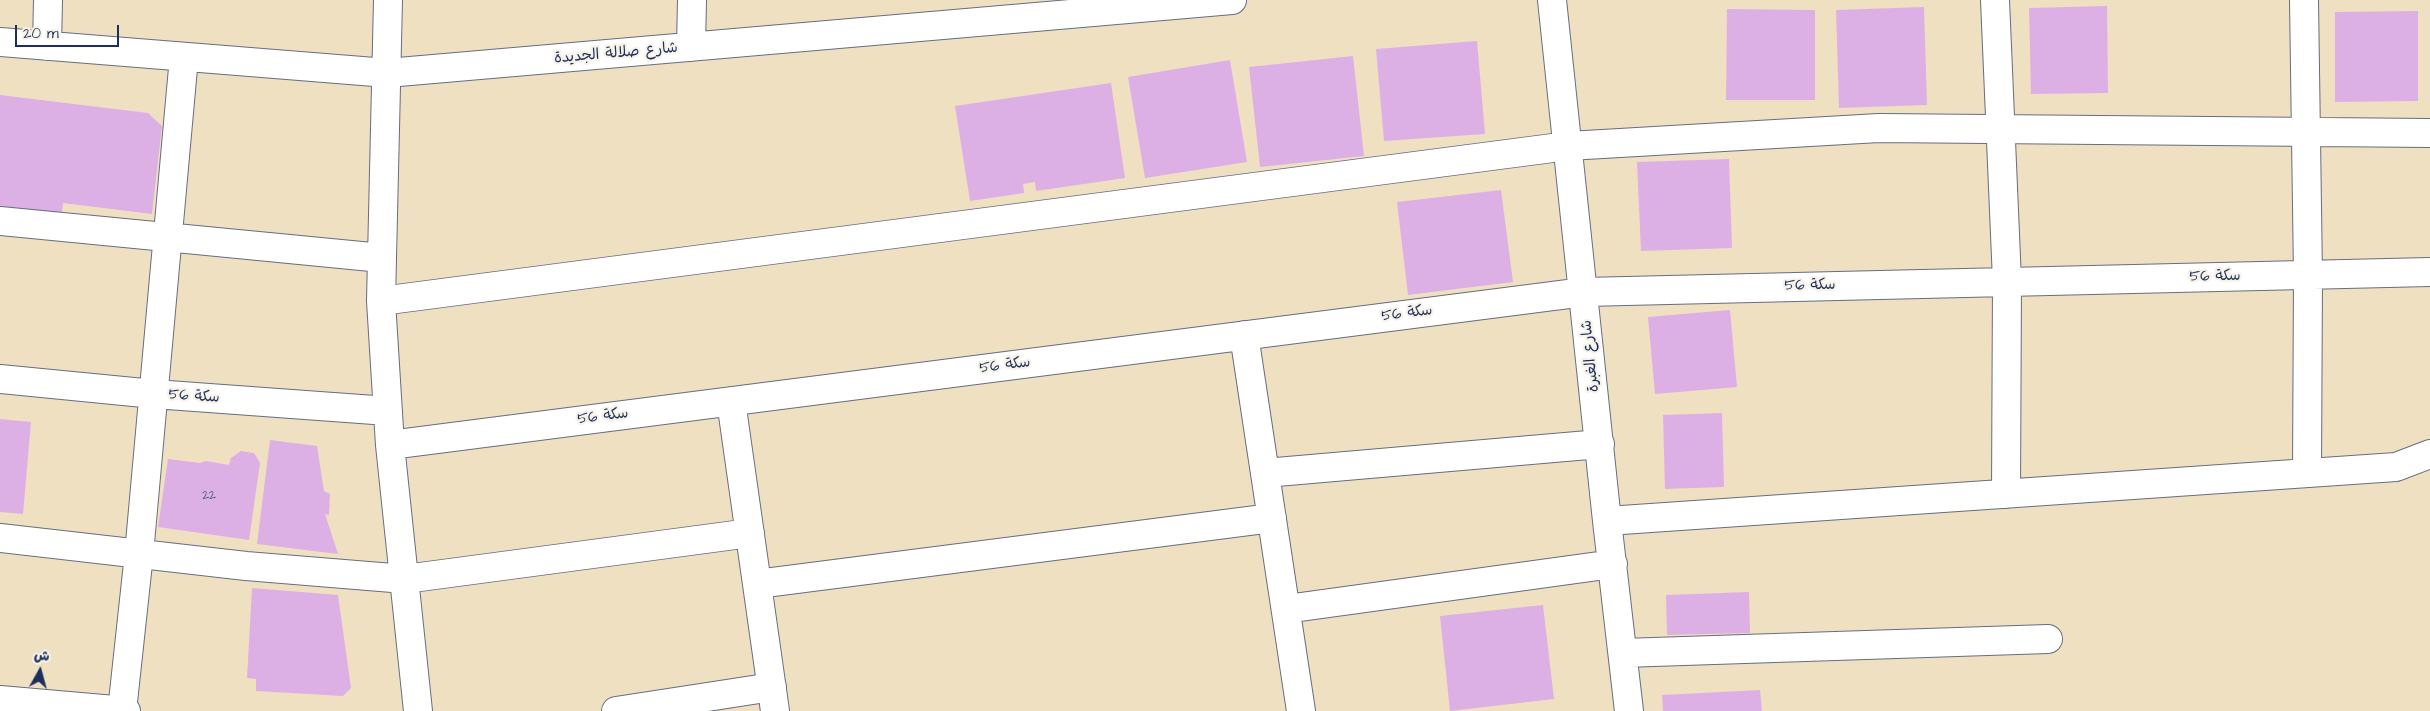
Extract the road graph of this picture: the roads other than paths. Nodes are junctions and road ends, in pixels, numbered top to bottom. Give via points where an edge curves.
1 (48, 0) edge
2 (388, 0) edge
3 (692, 0) edge
4 (1232, 0) edge
5 (1552, 0) edge
6 (1995, 0) edge
7 (2304, 0) edge
8 (963, 12) edge
9 (0, 42) edge
10 (48, 46) junction
11 (691, 47) junction
12 (184, 57) junction
13 (387, 73) junction
14 (2001, 130) junction
15 (2306, 132) junction
16 (2430, 133) edge
17 (1568, 146) junction
18 (0, 222) edge
19 (168, 238) junction
20 (382, 258) junction
21 (2430, 272) edge
22 (2308, 275) junction
23 (2007, 281) junction
24 (1584, 292) junction
25 (381, 301) junction
26 (1244, 335) junction
27 (0, 379) edge
28 (154, 394) junction
29 (731, 401) junction
30 (388, 411) junction
31 (1600, 444) junction
32 (390, 445) junction
33 (2430, 454) edge
34 (1265, 472) junction
35 (2307, 472) junction
36 (2006, 494) junction
37 (1272, 518) junction
38 (1607, 521) junction
39 (750, 533) junction
40 (0, 538) edge
41 (139, 554) junction
42 (1613, 564) junction
43 (405, 580) junction
44 (757, 584) junction
45 (1286, 609) junction
46 (2048, 640) dead end
47 (1623, 653) junction
48 (774, 699) edge
49 (0, 700) edge
50 (122, 711) edge
51 (126, 711) edge
52 (418, 711) edge
53 (616, 711) edge
54 (1301, 711) edge
55 (1629, 711) edge

1 - 10 street
2 - 13 street
3 - 11 street
4 - 8 street, شارع صلالة الجديدة
5 - 17 street, شارع الغبرة
6 - 14 street
7 - 15 street
8 - 11 street, شارع صلالة الجديدة
9 - 10 street, شارع صلالة الجديدة
10 - 12 street, شارع صلالة الجديدة
11 - 13 street, شارع صلالة الجديدة
12 - 13 street, شارع صلالة الجديدة
12 - 19 street
13 - 20 street
14 - 15 street
14 - 17 street via 1879,128
14 - 23 street
15 - 16 street
15 - 22 street
17 - 24 street, شارع الغبرة
17 - 25 street
18 - 19 street
19 - 20 street
19 - 28 street
20 - 25 street
21 - 22 street, سكة 56
22 - 23 street, سكة 56
22 - 35 street
23 - 24 street, سكة 56
23 - 36 street
24 - 26 street, سكة 56
24 - 31 street, شارع الغبرة
25 - 30 street
26 - 29 street, سكة 56
26 - 34 street
27 - 28 street, سكة 56
28 - 30 street, سكة 56
28 - 41 street
29 - 32 street, سكة 56
29 - 39 street
30 - 32 street
31 - 34 street
31 - 38 street, شارع الغبرة
32 - 43 street
33 - 35 street via 2396,467
34 - 37 street
35 - 36 street
36 - 38 street
37 - 44 street
37 - 45 street
38 - 42 street, شارع الغبرة
39 - 43 street
39 - 44 street
40 - 41 street
41 - 43 street
41 - 50 street
42 - 45 street
42 - 47 street, شارع الغبرة
43 - 52 street
44 - 48 street
45 - 54 street
46 - 47 street
47 - 55 street, شارع الغبرة
48 - 53 street
49 - 50 street
50 - 51 street

